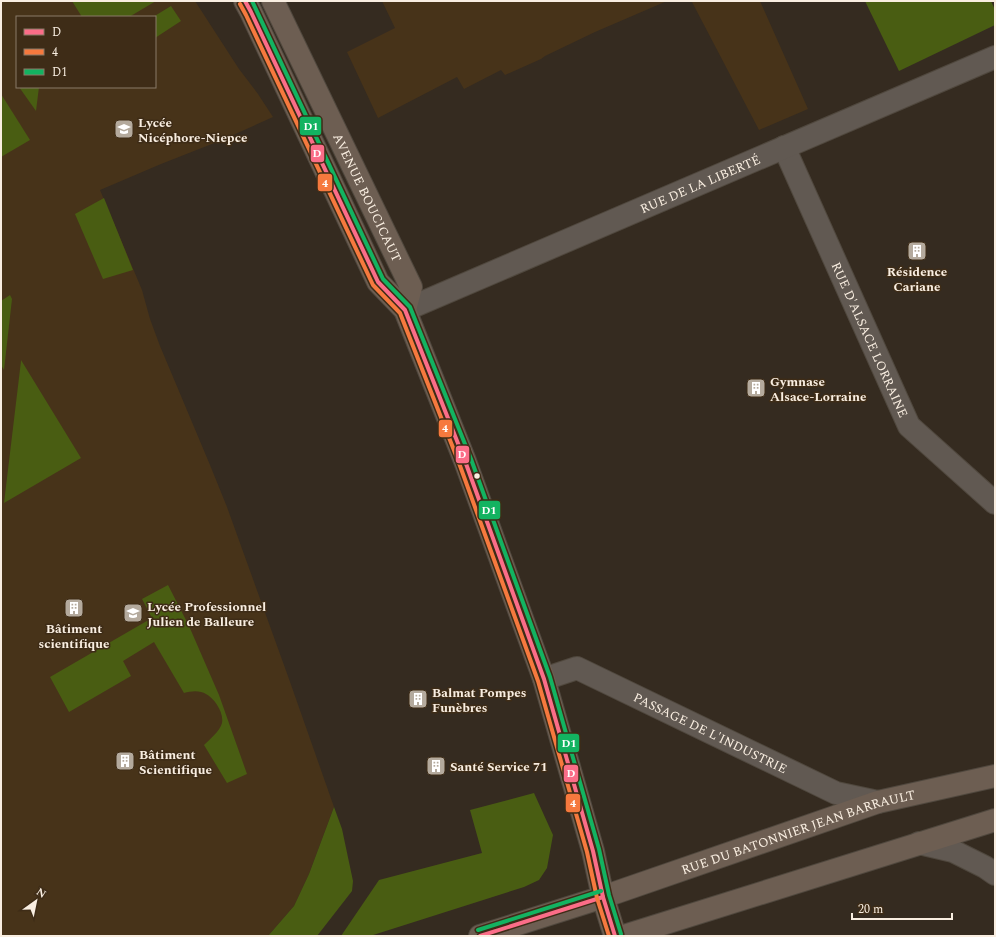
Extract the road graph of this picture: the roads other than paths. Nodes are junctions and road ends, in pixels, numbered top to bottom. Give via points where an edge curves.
1 (245, 1) edge
2 (273, 1) edge
3 (995, 56) edge
4 (784, 147) junction
5 (405, 310) junction
6 (995, 503) edge
7 (544, 679) junction
8 (995, 776) edge
9 (878, 802) junction
10 (995, 820) edge
11 (919, 843) junction
12 (995, 874) edge
13 (603, 896) junction
14 (480, 936) edge
15 (615, 936) edge
16 (624, 936) edge

1 - 5 main road, AVENUE BOUCICAUT via 378,282
2 - 5 main road, AVENUE BOUCICAUT via 411,287
3 - 4 street, RUE DE LA LIBERTÉ
4 - 5 street, RUE DE LA LIBERTÉ
4 - 6 street, RUE D'ALSACE LORRAINE via 909,426
5 - 7 main road, AVENUE BOUCICAUT via 465,461
7 - 9 street, PASSAGE DE L'INDUSTRIE via 578,668 836,793
7 - 13 main road, AVENUE BOUCICAUT via 593,851
8 - 9 main road, RUE DU BATONNIER JEAN BARRAULT
9 - 13 main road, RUE DU BATONNIER JEAN BARRAULT
10 - 11 main road
11 - 12 street via 953,851 985,866
11 - 16 main road
13 - 14 main road, RUE DU BATONNIER JEAN BARRAULT
13 - 15 main road, AVENUE BOUCICAUT

